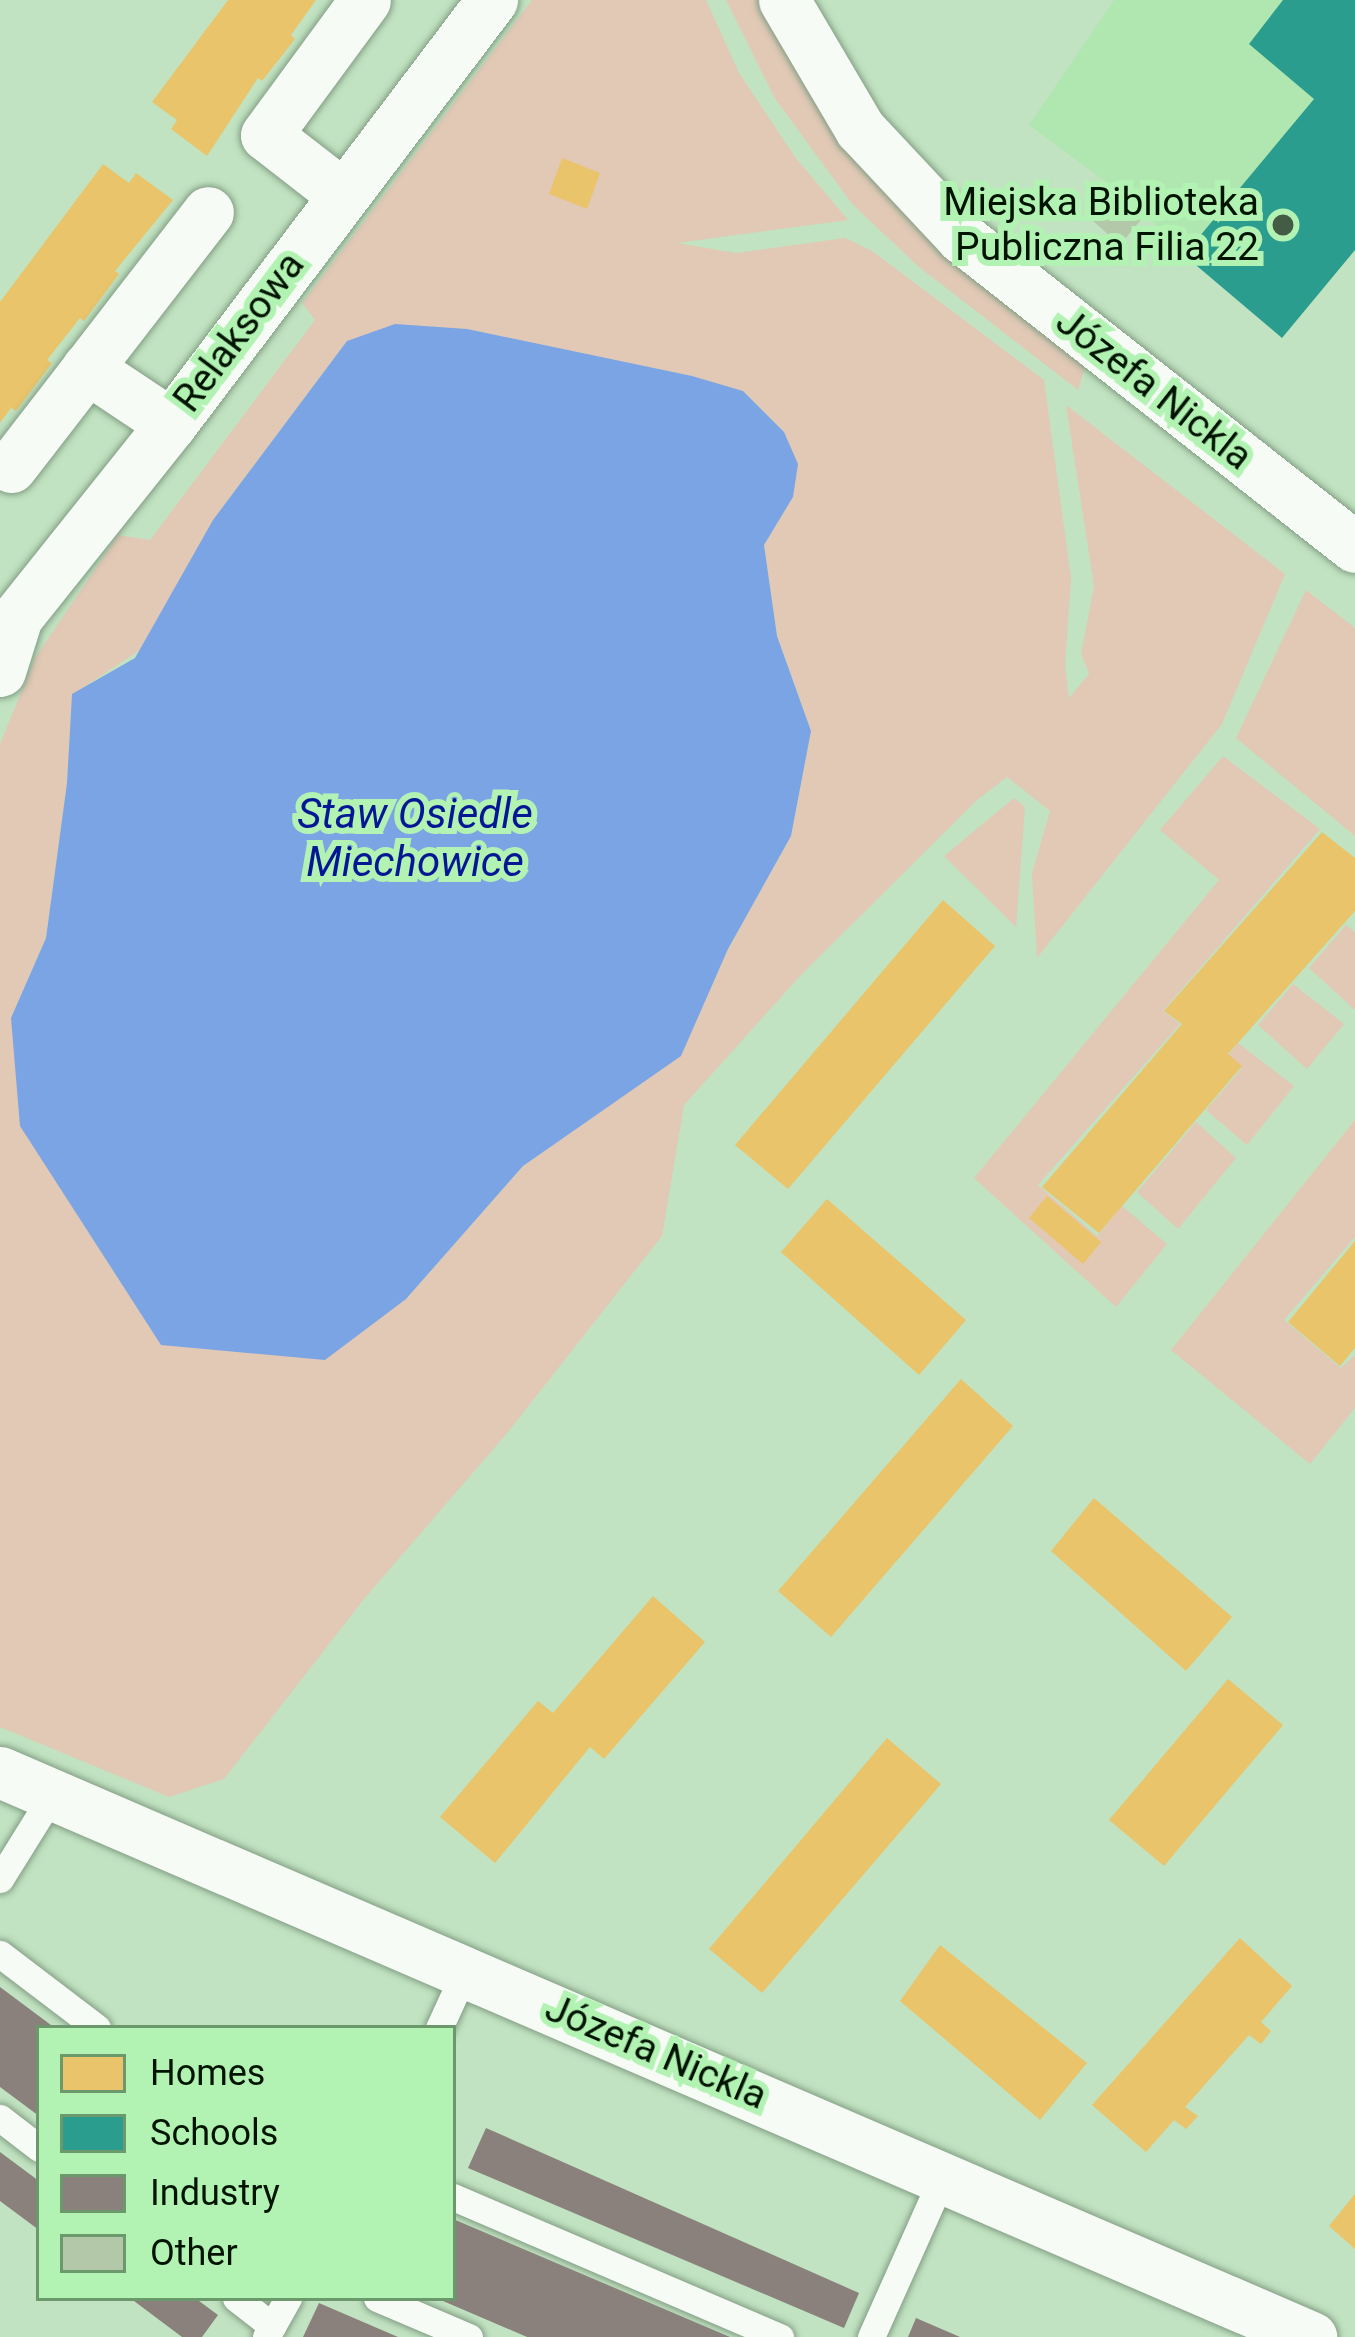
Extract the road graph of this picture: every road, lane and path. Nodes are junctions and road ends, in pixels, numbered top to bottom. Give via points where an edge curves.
1 (365, 0) edge
2 (492, 0) edge
3 (784, 0) edge
4 (342, 194) junction
5 (208, 212) dead end
6 (87, 368) junction
7 (171, 424) junction
8 (11, 467) dead end
9 (1355, 547) edge
10 (8, 609) edge
11 (0, 671) edge
12 (0, 1772) edge
13 (53, 1794) junction
14 (0, 1879) edge
15 (0, 1954) edge
16 (466, 1969) junction
17 (93, 2025) edge
18 (440, 2025) edge
19 (0, 2119) edge
20 (36, 2146) edge
21 (943, 2176) junction
22 (456, 2198) edge
23 (239, 2301) edge
24 (286, 2301) edge
25 (384, 2301) edge
26 (269, 2331) edge
27 (469, 2337) edge
28 (780, 2337) edge
29 (871, 2337) edge
30 (1311, 2337) edge

1 - 4 street via 266,135
2 - 4 street, Relaksowa
3 - 9 street, Józefa Nickla via 860,129 962,237
4 - 7 street, Relaksowa
5 - 6 street
6 - 7 street
6 - 8 street
7 - 10 street, Relaksowa
10 - 11 street, Relaksowa
12 - 13 street, Józefa Nickla
13 - 14 lane
13 - 16 street, Józefa Nickla
15 - 17 lane
16 - 18 lane
16 - 21 street, Józefa Nickla
19 - 20 lane
21 - 29 lane
21 - 30 street, Józefa Nickla
22 - 28 lane
23 - 26 lane
24 - 26 lane
25 - 27 lane

